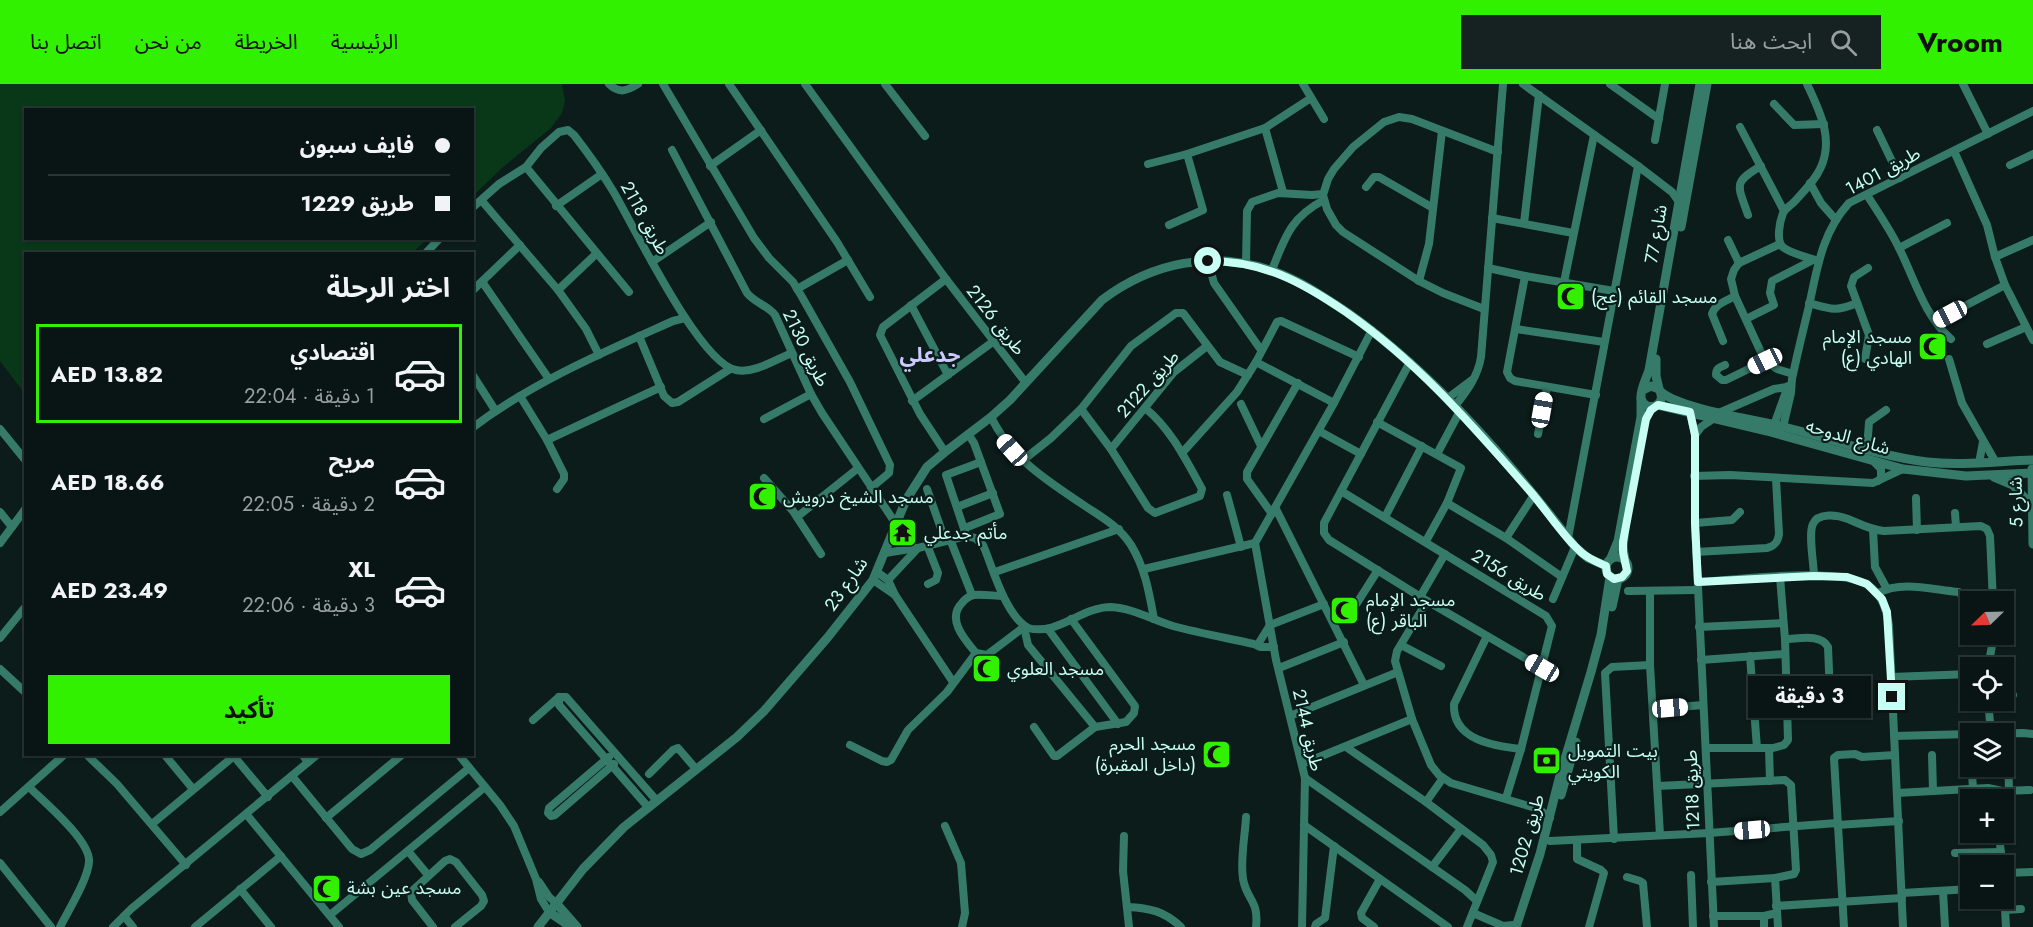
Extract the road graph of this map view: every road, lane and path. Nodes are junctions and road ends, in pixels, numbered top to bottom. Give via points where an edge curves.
1 (609, 84) edge
2 (638, 84) edge
3 (663, 84) edge
4 (729, 84) edge
5 (885, 84) edge
6 (1304, 84) edge
7 (1503, 84) edge
8 (1523, 84) edge
9 (1665, 84) edge
10 (1700, 84) edge
11 (1707, 84) edge
12 (1807, 84) edge
13 (1963, 84) edge
14 (808, 85) edge
15 (1614, 86) edge
16 (1539, 95) junction
17 (1311, 98) junction
18 (1774, 104) dead end
19 (2033, 111) edge
20 (1324, 119) dead end
21 (1659, 119) junction
22 (1824, 124) junction
23 (1740, 127) dead end
24 (1265, 128) junction
25 (761, 130) junction
26 (1876, 130) dead end
27 (1442, 132) junction
28 (1988, 134) junction
29 (1594, 135) junction
30 (925, 136) dead end
31 (1655, 140) dead end
32 (672, 150) dead end
33 (1954, 151) junction
34 (1498, 152) junction
35 (1187, 154) junction
36 (2033, 154) edge
37 (1148, 164) dead end
38 (1761, 165) junction
39 (2010, 165) dead end
40 (710, 166) junction
41 (1638, 166) junction
42 (526, 167) junction
43 (602, 174) junction
44 (1900, 178) junction
45 (1810, 183) junction
46 (1366, 187) dead end
47 (1677, 191) junction
48 (1283, 192) junction
49 (1867, 195) junction
50 (1324, 197) junction
51 (482, 201) junction
52 (556, 206) junction
53 (474, 207) edge
54 (1432, 208) junction
55 (1784, 211) junction
56 (1748, 215) dead end
57 (1492, 218) junction
58 (1836, 220) junction
59 (711, 222) junction
60 (1524, 224) junction
61 (1947, 224) dead end
62 (1169, 225) dead end
63 (1573, 233) junction
64 (438, 240) edge
65 (1728, 240) dead end
66 (2033, 240) edge
67 (1780, 244) junction
68 (520, 245) junction
69 (1899, 248) junction
70 (427, 252) edge
71 (596, 254) junction
72 (1995, 257) junction
73 (848, 260) junction
74 (1208, 261) junction
75 (1816, 261) junction
76 (652, 262) junction
77 (1246, 264) junction
78 (1739, 264) junction
79 (1488, 268) junction
80 (1868, 268) dead end
81 (1272, 270) junction
82 (1524, 276) junction
83 (946, 279) junction
84 (1419, 281) junction
85 (1564, 282) junction
86 (483, 283) junction
87 (2005, 285) junction
88 (797, 289) junction
89 (474, 290) edge
90 (558, 290) junction
91 (1614, 291) junction
92 (629, 292) dead end
93 (1735, 296) junction
94 (870, 297) dead end
95 (1809, 303) junction
96 (1857, 303) junction
97 (911, 305) junction
98 (1484, 309) junction
99 (685, 318) junction
100 (1746, 319) junction
101 (1936, 321) junction
102 (2026, 327) junction
103 (1516, 328) junction
104 (1372, 330) junction
105 (639, 336) junction
106 (1951, 339) dead end
107 (2033, 340) edge
108 (994, 341) junction
109 (1723, 341) dead end
110 (1604, 342) junction
111 (1987, 344) dead end
112 (1207, 346) junction
113 (1261, 350) junction
114 (792, 352) junction
115 (599, 355) junction
116 (1359, 357) junction
117 (1865, 359) dead end
118 (1949, 359) dead end
119 (1765, 361) junction
120 (1256, 362) junction
121 (1410, 362) junction
122 (1725, 365) dead end
123 (730, 369) junction
124 (948, 375) junction
125 (1248, 375) junction
126 (1793, 376) junction
127 (474, 377) edge
128 (1473, 379) junction
129 (549, 380) junction
130 (1026, 383) junction
131 (1298, 383) junction
132 (661, 387) junction
133 (1546, 387) junction
134 (1787, 387) junction
135 (1660, 390) junction
136 (811, 394) junction
137 (1642, 394) junction
138 (1596, 395) junction
139 (520, 396) junction
140 (1448, 398) junction
141 (912, 401) junction
142 (1334, 403) junction
143 (1241, 404) dead end
144 (1656, 406) junction
145 (1145, 408) junction
146 (1081, 409) junction
147 (1458, 409) junction
148 (495, 410) junction
149 (1886, 410) dead end
150 (1690, 412) junction
151 (1721, 412) junction
152 (991, 417) junction
153 (764, 419) dead end
154 (1713, 419) junction
155 (1377, 422) junction
156 (474, 426) edge
157 (1775, 428) junction
158 (0, 429) edge
159 (1319, 431) junction
160 (968, 434) junction
161 (1538, 434) dead end
162 (1695, 435) junction
163 (547, 440) junction
164 (1983, 442) junction
165 (1261, 446) junction
166 (1422, 446) junction
167 (1111, 449) junction
168 (1867, 450) junction
169 (945, 452) junction
170 (1182, 453) junction
171 (1361, 454) junction
172 (1437, 454) junction
173 (24, 459) edge
174 (2032, 460) edge
175 (1022, 461) junction
176 (1995, 461) junction
177 (981, 462) junction
178 (1875, 463) junction
179 (1979, 463) junction
180 (858, 469) junction
181 (1903, 470) junction
182 (2032, 473) edge
183 (1694, 476) junction
184 (1986, 476) junction
185 (764, 478) dead end
186 (1776, 479) junction
187 (1878, 481) junction
188 (871, 488) junction
189 (557, 489) dead end
190 (927, 489) dead end
191 (1341, 491) junction
192 (993, 493) junction
193 (1227, 495) dead end
194 (1534, 495) junction
195 (1916, 498) dead end
196 (1446, 502) junction
197 (884, 506) junction
198 (2032, 506) edge
199 (957, 507) junction
200 (24, 511) edge
201 (901, 511) junction
202 (1274, 511) junction
203 (0, 512) edge
204 (1740, 512) dead end
205 (1955, 513) dead end
206 (797, 517) junction
207 (1385, 517) junction
208 (1695, 523) junction
209 (896, 524) junction
210 (12, 527) junction
211 (1956, 527) junction
212 (1119, 529) junction
213 (1874, 530) junction
214 (1917, 530) junction
215 (965, 532) junction
216 (1506, 538) junction
217 (1568, 538) junction
218 (947, 540) junction
219 (1426, 541) junction
220 (0, 543) edge
221 (1255, 543) junction
222 (2033, 544) edge
223 (927, 545) junction
224 (1241, 547) junction
225 (1575, 547) junction
226 (918, 548) junction
227 (1696, 552) junction
228 (821, 554) dead end
229 (885, 554) junction
230 (1445, 554) junction
231 (1625, 561) junction
232 (1608, 562) junction
233 (1144, 569) junction
234 (1378, 570) junction
235 (995, 572) junction
236 (875, 576) junction
237 (1814, 576) junction
238 (1562, 577) junction
239 (1780, 577) junction
240 (1614, 578) junction
241 (888, 580) junction
242 (928, 584) dead end
243 (1698, 586) junction
244 (1887, 589) junction
245 (1628, 591) dead end
246 (1650, 591) junction
247 (1992, 591) edge
248 (1878, 593) junction
249 (1960, 593) edge
250 (895, 595) junction
251 (972, 595) junction
252 (1003, 596) junction
253 (1424, 599) junction
254 (1553, 599) dead end
255 (1358, 603) dead end
256 (1324, 604) junction
257 (24, 608) edge
258 (18, 615) junction
259 (1071, 619) junction
260 (1154, 619) junction
261 (24, 620) edge
262 (1783, 623) junction
263 (1270, 625) junction
264 (1024, 627) junction
265 (1699, 627) junction
266 (1048, 629) junction
267 (1487, 636) junction
268 (0, 638) edge
269 (1785, 639) junction
270 (1344, 642) junction
271 (1273, 643) junction
272 (1258, 644) junction
273 (1401, 645) junction
274 (976, 653) junction
275 (1785, 654) junction
276 (1750, 656) junction
277 (1276, 660) junction
278 (1701, 660) junction
279 (1650, 665) junction
280 (1441, 666) dead end
281 (1279, 668) junction
282 (1542, 668) junction
283 (0, 669) edge
284 (1398, 672) junction
285 (1960, 674) edge
286 (1891, 677) junction
287 (953, 682) junction
288 (1364, 685) junction
289 (24, 691) edge
290 (1853, 694) dead end
291 (1830, 695) junction
292 (559, 697) junction
293 (1788, 697) junction
294 (1703, 705) junction
295 (1653, 709) junction
296 (1290, 716) junction
297 (585, 718) junction
298 (1412, 719) junction
299 (533, 720) dead end
300 (1118, 724) junction
301 (577, 725) junction
302 (1034, 727) dead end
303 (1095, 727) junction
304 (2033, 729) edge
305 (2014, 733) edge
306 (2023, 733) junction
307 (1960, 734) edge
308 (2033, 734) edge
309 (1894, 736) junction
310 (850, 745) dead end
311 (1346, 747) junction
312 (1706, 748) junction
313 (1757, 748) junction
314 (1769, 748) junction
315 (1521, 749) junction
316 (617, 755) junction
317 (1895, 755) junction
318 (1932, 755) dead end
319 (63, 756) edge
320 (88, 756) edge
321 (166, 756) edge
322 (232, 756) edge
323 (234, 756) edge
324 (304, 756) edge
325 (316, 756) edge
326 (401, 756) edge
327 (460, 756) edge
328 (308, 762) junction
329 (609, 762) junction
330 (1302, 764) junction
331 (469, 768) junction
332 (696, 769) junction
333 (649, 774) dead end
334 (292, 776) junction
335 (1972, 777) edge
336 (1305, 778) junction
337 (1443, 778) junction
338 (1770, 781) junction
339 (1708, 783) junction
340 (577, 784) junction
341 (1657, 786) junction
342 (29, 787) junction
343 (485, 787) junction
344 (193, 789) junction
345 (1973, 789) joint
346 (1992, 789) edge
347 (1960, 790) edge
348 (2030, 790) dead end
349 (583, 791) junction
350 (1933, 791) junction
351 (2014, 791) edge
352 (1897, 793) junction
353 (268, 797) junction
354 (1506, 798) junction
355 (657, 801) junction
356 (1426, 802) junction
357 (1553, 804) junction
358 (648, 807) junction
359 (1539, 808) junction
360 (0, 812) edge
361 (247, 815) junction
362 (1246, 817) dead end
363 (326, 818) junction
364 (1550, 818) junction
365 (1899, 820) junction
366 (152, 824) junction
367 (1837, 824) junction
368 (1304, 825) junction
369 (945, 826) dead end
370 (1795, 826) junction
371 (1461, 829) junction
372 (1709, 833) junction
373 (1660, 835) junction
374 (1124, 836) dead end
375 (1614, 839) junction
376 (1577, 840) junction
377 (1550, 841) junction
378 (2001, 843) edge
379 (1334, 846) junction
380 (408, 851) junction
381 (2001, 852) junction
382 (1955, 853) dead end
383 (2001, 855) edge
384 (281, 856) junction
385 (0, 863) edge
386 (186, 865) junction
387 (1432, 867) junction
388 (2033, 872) edge
389 (2014, 873) edge
390 (428, 875) junction
391 (1691, 875) dead end
392 (1627, 877) dead end
393 (1775, 878) junction
394 (536, 879) junction
395 (1380, 879) junction
396 (1711, 882) junction
397 (240, 889) junction
398 (1960, 890) edge
399 (1943, 891) junction
400 (1902, 896) junction
401 (1477, 901) junction
402 (1843, 901) junction
403 (556, 903) junction
404 (1127, 907) junction
405 (2021, 909) dead end
406 (1777, 910) junction
407 (2005, 910) joint
408 (549, 912) junction
409 (1473, 913) junction
410 (330, 915) junction
411 (124, 916) junction
412 (1713, 916) junction
413 (1764, 916) junction
414 (199, 926) edge
415 (1517, 926) edge
416 (51, 927) edge
417 (60, 927) edge
418 (113, 927) edge
419 (133, 927) edge
420 (271, 927) edge
421 (339, 927) edge
422 (433, 927) edge
423 (455, 927) edge
424 (538, 927) edge
425 (571, 927) edge
426 (577, 927) edge
427 (962, 927) edge
428 (1129, 927) edge
429 (1181, 927) edge
430 (1256, 927) edge
431 (1301, 927) edge
432 (1315, 927) edge
433 (1374, 927) edge
434 (1448, 927) edge
435 (1467, 927) edge
436 (1589, 927) edge
437 (1647, 927) edge
438 (1693, 927) edge
439 (1714, 927) edge
440 (1764, 927) edge
441 (1778, 927) edge
442 (1844, 927) edge
443 (1904, 927) edge
444 (1945, 927) edge
445 (2006, 927) edge

1 - 2 street via 625,91
3 - 40 street
4 - 25 street
5 - 30 street
6 - 17 street
7 - 34 street
8 - 16 street
9 - 21 street
10 - 47 street, شارع 77
11 - 135 street, شارع 77 via 1655,363
12 - 22 street
13 - 28 street
14 - 83 street
15 - 21 street
16 - 29 street
16 - 60 street
17 - 20 street
17 - 24 street
18 - 22 street via 1794,125
19 - 28 street, طريق 1401
21 - 31 street
22 - 45 street via 1822,166
23 - 38 street
24 - 35 street
24 - 48 street
25 - 40 street
25 - 73 street
26 - 44 street
27 - 34 street
27 - 50 street via 1412,119 1399,117 1384,122 1342,159 1328,179
27 - 54 street
28 - 33 street, طريق 1401
29 - 41 street
29 - 63 street
32 - 59 street, طريق 2130
33 - 44 street, طريق 1401
33 - 72 street via 1987,225
34 - 57 street
35 - 37 street
35 - 62 street via 1203,210
36 - 39 street
38 - 55 street
38 - 56 street via 1741,181
40 - 88 street via 759,245
41 - 47 street
41 - 91 street
42 - 43 street, طريق 2118 via 541,148 565,130 574,135
42 - 51 street, طريق 2118 via 499,184
42 - 52 street
43 - 52 street
43 - 76 street, طريق 2118
44 - 49 street, طريق 1401
45 - 55 street
45 - 58 street
46 - 54 street via 1378,177
47 - 137 street, شارع 77 via 1679,202
48 - 50 street
48 - 77 street via 1249,206
49 - 58 street, طريق 1401 via 1849,204
49 - 69 street
50 - 81 street via 1294,223
50 - 84 street via 1343,232
51 - 53 street, طريق 2118
51 - 68 street
52 - 71 street
54 - 84 street via 1427,254
55 - 67 street
57 - 60 street
57 - 79 street
58 - 75 street, طريق 1401
59 - 76 street
59 - 114 street, طريق 2130 via 747,293 770,308
60 - 63 street
61 - 69 street
63 - 85 street
64 - 70 street
65 - 78 street
66 - 72 street
67 - 75 street
67 - 78 street
68 - 86 street
68 - 90 street
69 - 101 street
71 - 90 street
71 - 92 street
72 - 87 street
73 - 88 street
73 - 94 street
74 - 77 street, شارع 23
74 - 113 street via 1214,284
74 - 130 street, شارع 23 via 1172,265 1119,287 1087,314
75 - 95 street, طريق 1401
75 - 100 street via 1772,281 1774,305
76 - 99 street, طريق 2118
77 - 81 street, شارع 23
78 - 93 street via 1731,279
79 - 82 street
79 - 98 street
80 - 96 street via 1851,283
81 - 104 street, شارع 23 via 1316,292
82 - 85 street
82 - 103 street
83 - 97 street, طريق 2126
83 - 108 street, طريق 2126
84 - 98 street
85 - 91 street
86 - 89 street
86 - 129 street
87 - 101 street
87 - 102 street
88 - 188 street via 889,461 889,473
90 - 115 street
91 - 110 street
93 - 100 street
93 - 109 street via 1717,305 1712,314
95 - 96 street via 1832,310
95 - 126 street, طريق 1401
96 - 117 street via 1869,335
97 - 124 street
97 - 141 street, طريق 2126 via 883,327 880,335
98 - 128 street via 1481,357
99 - 105 street
99 - 123 street, طريق 2118
100 - 119 street
101 - 106 street
102 - 107 street
102 - 111 street
103 - 110 street
103 - 133 street via 1507,372 1510,378
104 - 116 street
104 - 121 street, شارع 23
105 - 115 street
105 - 132 street
108 - 124 street
108 - 130 street, طريق 2126
110 - 138 street
112 - 125 street via 1225,366
112 - 145 street, طريق 2122 via 1174,372
112 - 146 street, طريق 2122 via 1183,314 1176,312 1131,346
113 - 116 street via 1279,321
113 - 120 street
114 - 123 street via 750,370
114 - 136 street, طريق 2130
115 - 129 street
116 - 142 street
118 - 164 street via 1962,403
119 - 122 street via 1722,380 1716,371
119 - 126 street
120 - 125 street
120 - 131 street
121 - 140 street, شارع 23
121 - 155 street
123 - 132 street via 678,402 669,402
124 - 141 street
125 - 170 street via 1238,392
126 - 134 street, طريق 1401
126 - 157 street, طريق 1401 via 1791,393
127 - 148 street
128 - 140 street
128 - 147 street
129 - 139 street
130 - 152 street, شارع 23
131 - 142 street
131 - 165 street
132 - 163 street
133 - 138 street
133 - 161 street
134 - 151 street
134 - 157 street, طريق 1401
135 - 137 street via 1651,386
135 - 144 street via 1662,399
135 - 151 street, شارع الدوحه via 1668,397
136 - 153 street
136 - 180 street, طريق 2130
137 - 144 street via 1648,406
137 - 232 street, شارع 77 via 1618,541
138 - 217 street
139 - 148 street
139 - 163 street
140 - 147 street, شارع 23
141 - 169 street, طريق 2126
142 - 159 street
143 - 165 street
144 - 150 street, شارع الدوحه
144 - 231 street via 1645,423 1623,542
145 - 167 street, طريق 2122
145 - 170 street
146 - 167 street, طريق 2122
146 - 175 street, طريق 2122
147 - 172 street
147 - 194 street, شارع 23
148 - 156 street
149 - 168 street via 1869,422
150 - 154 street, شارع الدوحه
150 - 162 street, طريق 1218
151 - 157 street, شارع الدوحه
152 - 160 street, شارع 23
152 - 175 street via 1003,440
154 - 157 street, شارع الدوحه
154 - 162 street
155 - 166 street
155 - 171 street
157 - 168 street, شارع الدوحه
157 - 178 street, شارع الدوحه
158 - 173 street
159 - 171 street
159 - 202 street
160 - 169 street, شارع 23
160 - 177 street
162 - 183 street, طريق 1218
163 - 189 street via 564,474
164 - 176 street
164 - 179 street
165 - 202 street via 1246,476
166 - 172 street
166 - 207 street
167 - 170 street, طريق 2122 via 1153,512 1202,493
168 - 179 street, شارع الدوحه via 1926,462
169 - 201 street, شارع 23 via 920,477
171 - 191 street
172 - 196 street via 1458,465 1461,471
174 - 176 street, شارع الدوحه
174 - 182 street, شارع 5
175 - 212 street
176 - 179 street, شارع الدوحه
177 - 192 street
177 - 199 street via 946,475
178 - 181 street, شارع الدوحه
178 - 187 street via 1881,470
180 - 188 street, طريق 2130
180 - 206 street
181 - 184 street, شارع الدوحه
181 - 187 street
182 - 184 street, شارع الدوحه
182 - 198 street, شارع 5
183 - 186 street
183 - 208 street, طريق 1218
184 - 198 street via 2013,485
185 - 206 street
186 - 187 street
186 - 227 street via 1779,534 1774,545
188 - 197 street, طريق 2130
190 - 218 street
191 - 207 street, طريق 2156
191 - 234 street via 1324,523 1324,533
192 - 199 street
192 - 215 street, شارع 23 via 1000,515
193 - 224 street
194 - 216 street
194 - 217 street, شارع 23
195 - 214 street
196 - 216 street
196 - 219 street
197 - 201 street
197 - 209 street, طريق 2130
198 - 222 street, شارع 5
199 - 215 street
200 - 210 street
201 - 209 street, شارع 23
202 - 221 street
202 - 256 street
203 - 210 street
204 - 208 street via 1732,520
205 - 211 street
206 - 228 street
207 - 219 street, طريق 2156
208 - 227 street, طريق 1218
209 - 229 street, شارع 23
210 - 220 street
211 - 214 street
211 - 247 street via 1981,526 1989,531
212 - 233 street
212 - 235 street
213 - 214 street
213 - 237 street via 1840,517 1816,520 1812,529
213 - 244 street via 1875,567
215 - 218 street, شارع 23
215 - 235 street via 980,541
216 - 238 street
217 - 225 street, شارع 23
218 - 223 street, شارع 23
218 - 251 street
219 - 230 street, طريق 2156
221 - 224 street
221 - 263 street, طريق 2144
223 - 226 street, شارع 23
223 - 242 street via 939,573
224 - 233 street
225 - 232 street, شارع 23 via 1588,558
225 - 238 street
226 - 229 street
226 - 241 street, شارع 23
227 - 243 street, طريق 1218
229 - 236 street, شارع 23
230 - 253 street
230 - 282 street, طريق 2156 via 1549,618 1552,627
231 - 232 street via 1618,557
231 - 240 street via 1627,571
232 - 240 street via 1607,574
233 - 260 street
234 - 253 street
234 - 255 street
235 - 252 street
236 - 241 street
236 - 250 street
236 - 332 street, شارع 23 via 828,637 757,717
237 - 239 street
237 - 248 street via 1854,578
238 - 254 street
239 - 243 street
239 - 262 street
240 - 357 street, طريق 1202
240 - 377 street, طريق 1202 via 1601,659
241 - 250 street
243 - 246 street
243 - 265 street, طريق 1218
244 - 248 street
244 - 249 street via 1925,587
245 - 246 street
246 - 279 street
248 - 286 street via 1887,612
250 - 287 street
251 - 252 street
251 - 274 street via 957,608 955,616 964,639
252 - 264 street
253 - 267 street
253 - 273 street
256 - 263 street
256 - 270 street
257 - 258 street
258 - 261 street
258 - 268 street
259 - 260 street via 1104,607
259 - 266 street
259 - 300 street via 1134,706 1131,718
260 - 272 street
262 - 265 street
262 - 269 street
263 - 271 street, طريق 2144
263 - 272 street
264 - 266 street
264 - 274 street via 992,653
264 - 303 street via 1028,645
265 - 278 street, طريق 1218
266 - 300 street
267 - 282 street
267 - 315 street via 1454,704 1454,716 1471,737
269 - 275 street
269 - 291 street via 1818,638 1826,642
270 - 281 street
270 - 288 street
271 - 272 street
271 - 277 street, طريق 2144
272 - 277 street
273 - 280 street
273 - 284 street via 1396,651
274 - 287 street
275 - 276 street
275 - 293 street
276 - 278 street
276 - 313 street
277 - 281 street, طريق 2144
278 - 294 street, طريق 1218
279 - 295 street
279 - 375 street via 1612,667 1605,673
281 - 296 street, طريق 2144
282 - 315 street, طريق 2156
283 - 289 street
284 - 288 street
284 - 298 street
285 - 286 street
286 - 309 street
287 - 310 street via 908,729 891,760 882,761
288 - 296 street
290 - 291 street
291 - 293 street
292 - 297 street via 566,697
292 - 299 street
292 - 301 street via 558,703
293 - 314 street via 1788,740 1782,746
294 - 295 street
294 - 312 street, طريق 1218
295 - 341 street
296 - 330 street, طريق 2144
297 - 301 street
297 - 316 street
298 - 311 street
298 - 337 street via 1431,765
300 - 303 street
301 - 329 street
302 - 303 street via 1057,756
304 - 306 street
305 - 306 street
306 - 308 street
307 - 309 street
309 - 317 street
311 - 330 street
311 - 356 street
312 - 313 street
312 - 339 street, طريق 1218
313 - 314 street
314 - 338 street
315 - 354 street, طريق 2156
316 - 329 street
316 - 355 street
317 - 352 street
317 - 367 street via 1861,757 1855,753 1834,758
318 - 350 street
319 - 342 street
320 - 366 street
321 - 344 street
322 - 344 street
323 - 353 street
324 - 328 street
325 - 328 street
326 - 363 street
327 - 331 street
328 - 334 street
329 - 340 street
329 - 349 street
329 - 358 street
330 - 336 street, طريق 2144
331 - 343 street
331 - 363 street via 361,854
332 - 333 street via 678,748
332 - 355 street, شارع 23
334 - 353 street
334 - 363 street
335 - 345 street
336 - 368 street, طريق 2144
336 - 387 street
337 - 354 street
337 - 356 street
338 - 339 street
338 - 370 street via 1785,780 1791,785
339 - 341 street
339 - 372 street, طريق 1218
340 - 349 street
340 - 349 street via 548,809 549,815
341 - 373 street
342 - 360 street
342 - 417 street via 83,841 89,853 89,866
343 - 380 street
343 - 394 street via 514,826
344 - 366 street
345 - 346 street
347 - 350 street
348 - 351 street
350 - 352 street
352 - 365 street
353 - 361 street
354 - 359 street
355 - 358 street, شارع 23
356 - 371 street
357 - 359 street
357 - 364 street, طريق 1202
358 - 403 street, شارع 23 via 600,852
359 - 364 street
361 - 384 street
361 - 386 street
362 - 430 street via 1243,874 1257,909
364 - 415 street, طريق 1202
365 - 367 street
365 - 400 street
366 - 386 street
367 - 370 street
367 - 402 street
368 - 379 street
368 - 431 street, طريق 2144
369 - 427 street via 961,864 965,913
370 - 372 street
370 - 393 street via 1797,870 1792,876
371 - 387 street
371 - 401 street via 1491,855 1493,862
372 - 373 street
372 - 396 street, طريق 1218
373 - 375 street
374 - 404 street
375 - 376 street
376 - 377 street
376 - 436 street via 1577,859 1604,874
377 - 415 street, طريق 1202
378 - 381 street
379 - 395 street
379 - 432 street via 1325,918
380 - 390 street
380 - 410 street
381 - 382 street
381 - 383 street
384 - 397 street
384 - 410 street
385 - 416 street
386 - 411 street
387 - 401 street
388 - 389 street
390 - 422 street via 410,895
390 - 423 street via 447,860 453,860 484,897 481,906
391 - 438 street
392 - 437 street via 1643,883
393 - 396 street
393 - 406 street
394 - 403 street
394 - 408 street
395 - 433 street via 1361,913
395 - 434 street
396 - 412 street, طريق 1218
397 - 414 street
397 - 420 street
398 - 399 street
399 - 400 street
399 - 444 street
400 - 402 street
400 - 443 street
401 - 409 street
402 - 406 street
402 - 442 street
403 - 408 street, شارع 23
403 - 426 street
404 - 428 street
404 - 429 street via 1170,916
405 - 407 street
406 - 413 street
406 - 441 street
407 - 445 street
408 - 424 street, شارع 23
408 - 425 street
409 - 415 street via 1503,926
409 - 435 street
410 - 421 street
411 - 418 street
411 - 419 street
412 - 413 street
412 - 439 street, طريق 1218
413 - 440 street

